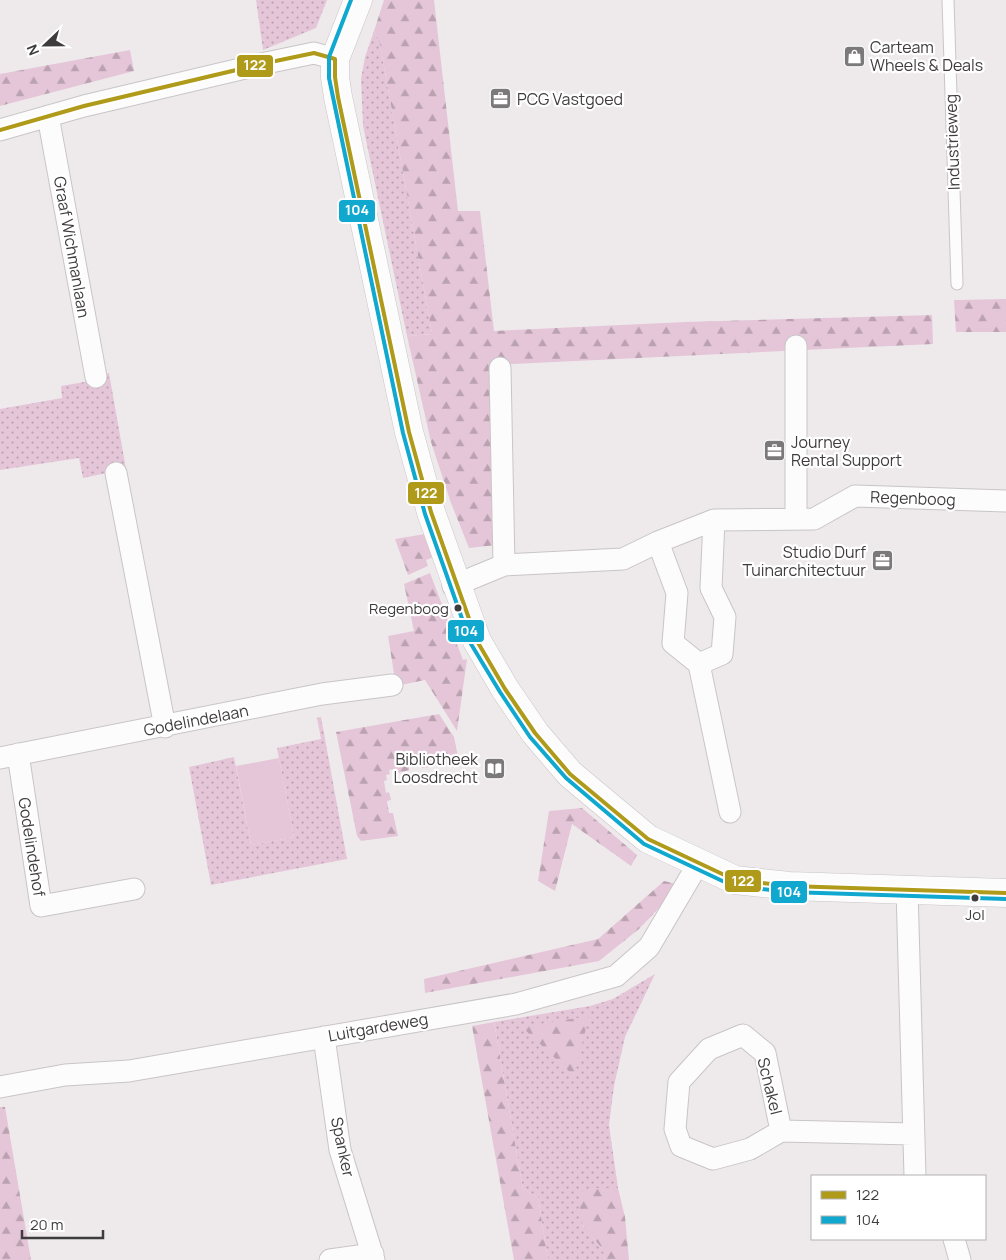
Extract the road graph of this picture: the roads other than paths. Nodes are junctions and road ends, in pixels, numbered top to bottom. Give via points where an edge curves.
1 (358, 0) edge
2 (948, 0) edge
3 (335, 59) junction
4 (48, 116) junction
5 (0, 130) edge
6 (957, 284) dead end
7 (796, 346) dead end
8 (500, 368) dead end
9 (96, 377) dead end
10 (116, 473) dead end
11 (1006, 501) edge
12 (796, 518) junction
13 (714, 520) junction
14 (658, 542) junction
15 (504, 566) junction
16 (455, 585) junction
17 (699, 664) junction
18 (392, 685) dead end
19 (165, 727) junction
20 (9, 756) edge
21 (730, 812) dead end
22 (698, 864) junction
23 (134, 889) dead end
24 (907, 889) junction
25 (1006, 893) edge
26 (324, 1037) junction
27 (0, 1087) edge
28 (781, 1130) junction
29 (914, 1134) junction
30 (915, 1175) edge
31 (954, 1240) edge
32 (373, 1257) edge
33 (330, 1260) edge
34 (960, 1260) edge

1 - 3 street
2 - 6 lane, Industrieweg
3 - 4 street via 314,53 146,90
3 - 16 street via 338,97 409,432
4 - 5 street
4 - 9 street, Graaf Wichmanlaan
7 - 12 street
8 - 15 street
10 - 19 street
11 - 12 street, Regenboog via 855,496 814,519
12 - 13 street, Regenboog
13 - 14 street, Regenboog
13 - 17 street via 711,588 725,617 722,654
14 - 15 street, Regenboog via 623,559
14 - 17 street via 677,593 673,643
15 - 16 street, Regenboog
16 - 22 street via 477,641 505,689 535,733 570,774 648,839
17 - 21 street
18 - 19 street, Godelindelaan via 322,694
19 - 20 street, Godelindelaan
20 - 23 street, Godelindehof via 41,906
22 - 24 street via 734,880 790,886
22 - 26 street, Luitgardeweg via 649,947 616,976 516,1004
24 - 25 street
24 - 29 street
26 - 27 street, Luitgardeweg via 129,1071 65,1075
26 - 32 street, Spanker via 340,1150
28 - 28 street, Schakel via 750,1149 713,1159 681,1146 675,1129 679,1082 709,1049 743,1035 764,1053
28 - 29 street, Schakel
29 - 30 street
31 - 34 street
32 - 33 street, Spanker

